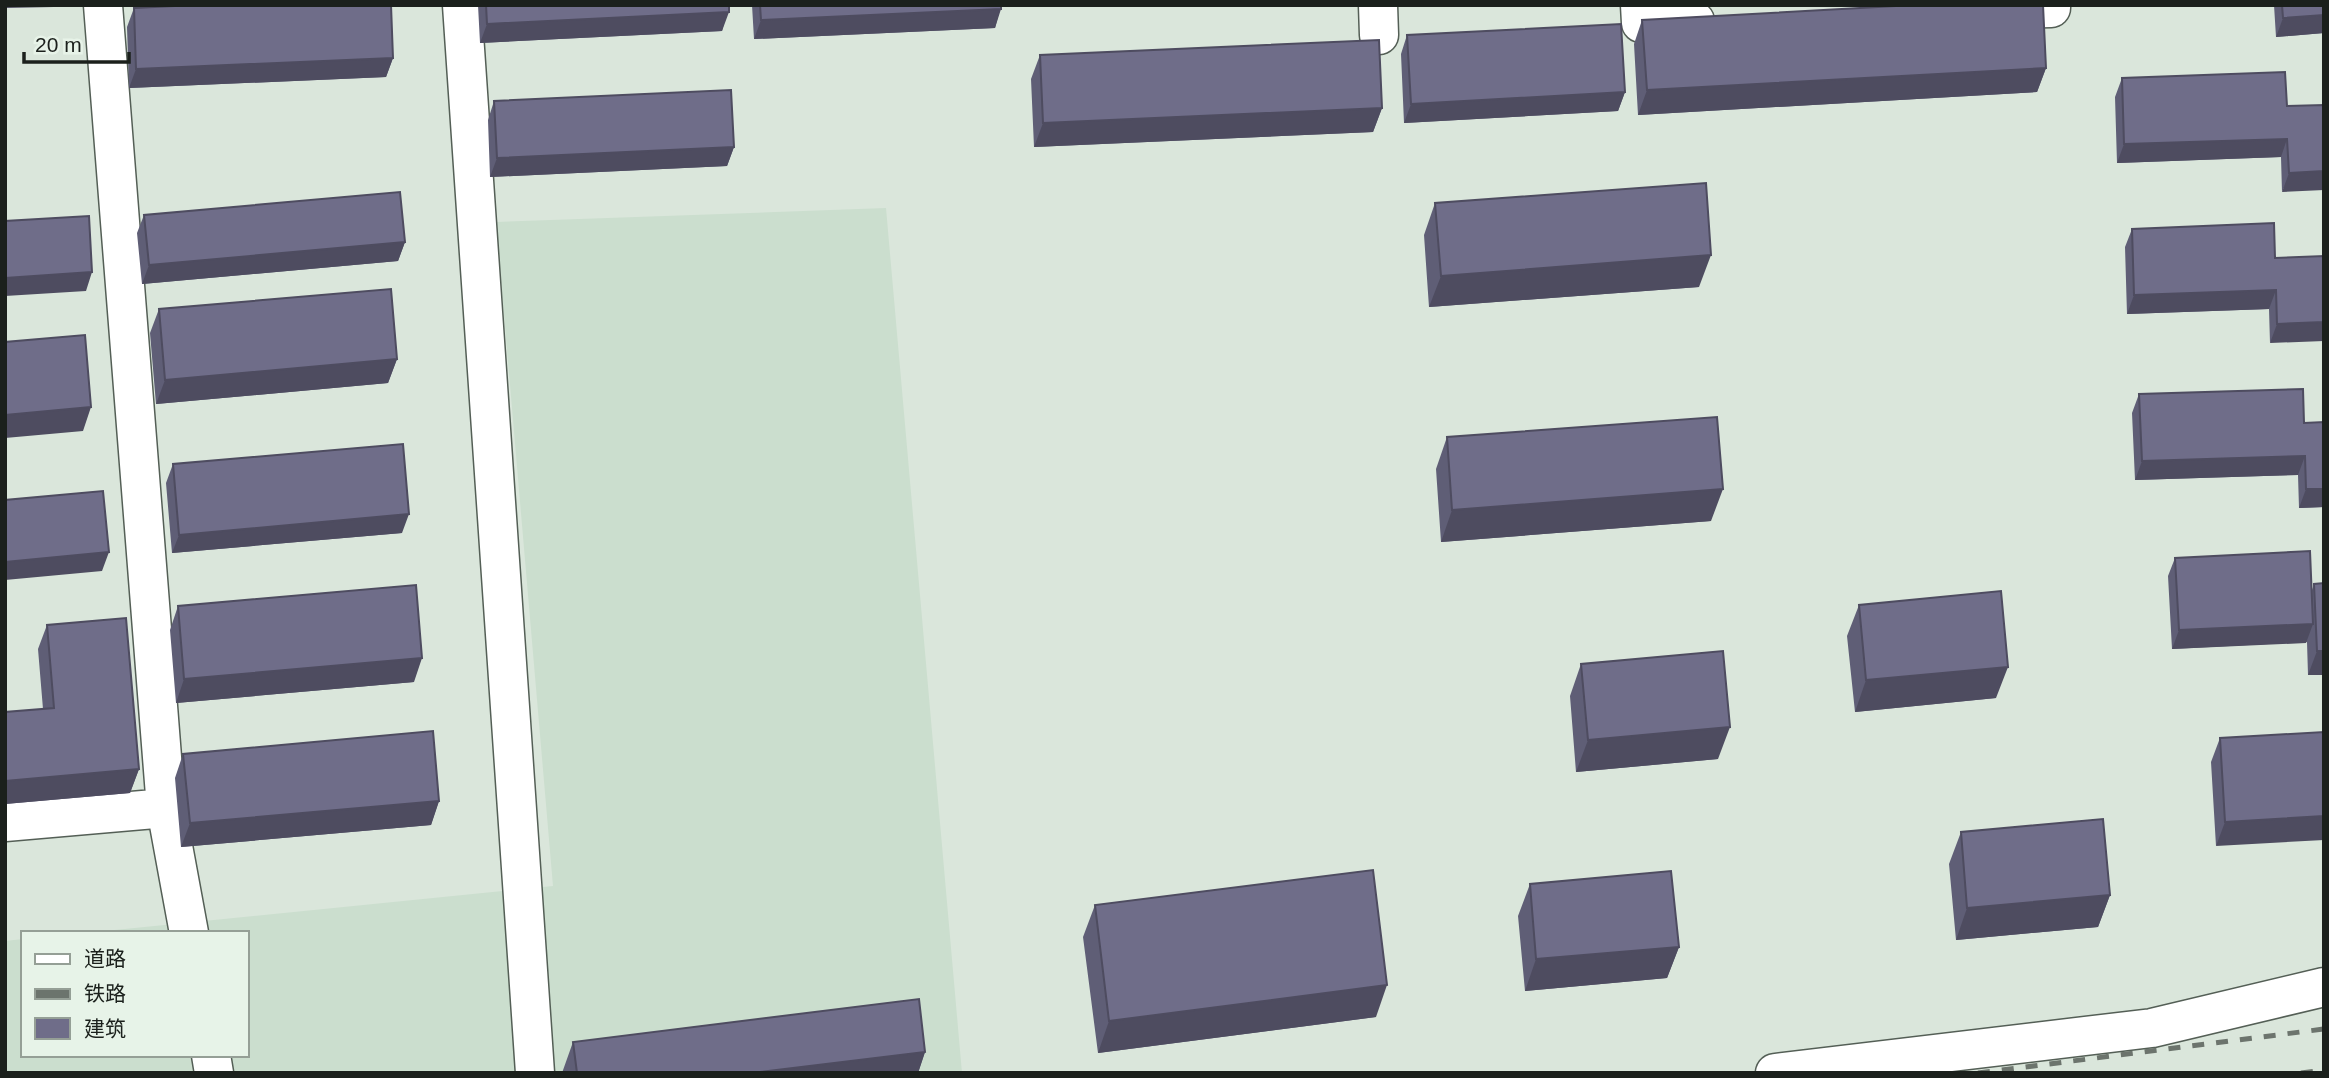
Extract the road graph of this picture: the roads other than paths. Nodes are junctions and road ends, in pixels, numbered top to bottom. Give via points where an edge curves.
1 (103, 5) edge
2 (462, 5) edge
3 (1640, 5) edge
4 (2051, 5) edge
5 (1955, 12) edge
6 (1723, 20) edge
7 (166, 808) junction
8 (5, 822) edge
9 (189, 931) edge
10 (2324, 987) edge
11 (535, 1073) edge
12 (1775, 1073) edge

1 - 7 street
2 - 11 street
3 - 6 street via 1641,23
4 - 5 street
7 - 8 street
7 - 9 street
10 - 12 street via 2152,1028

